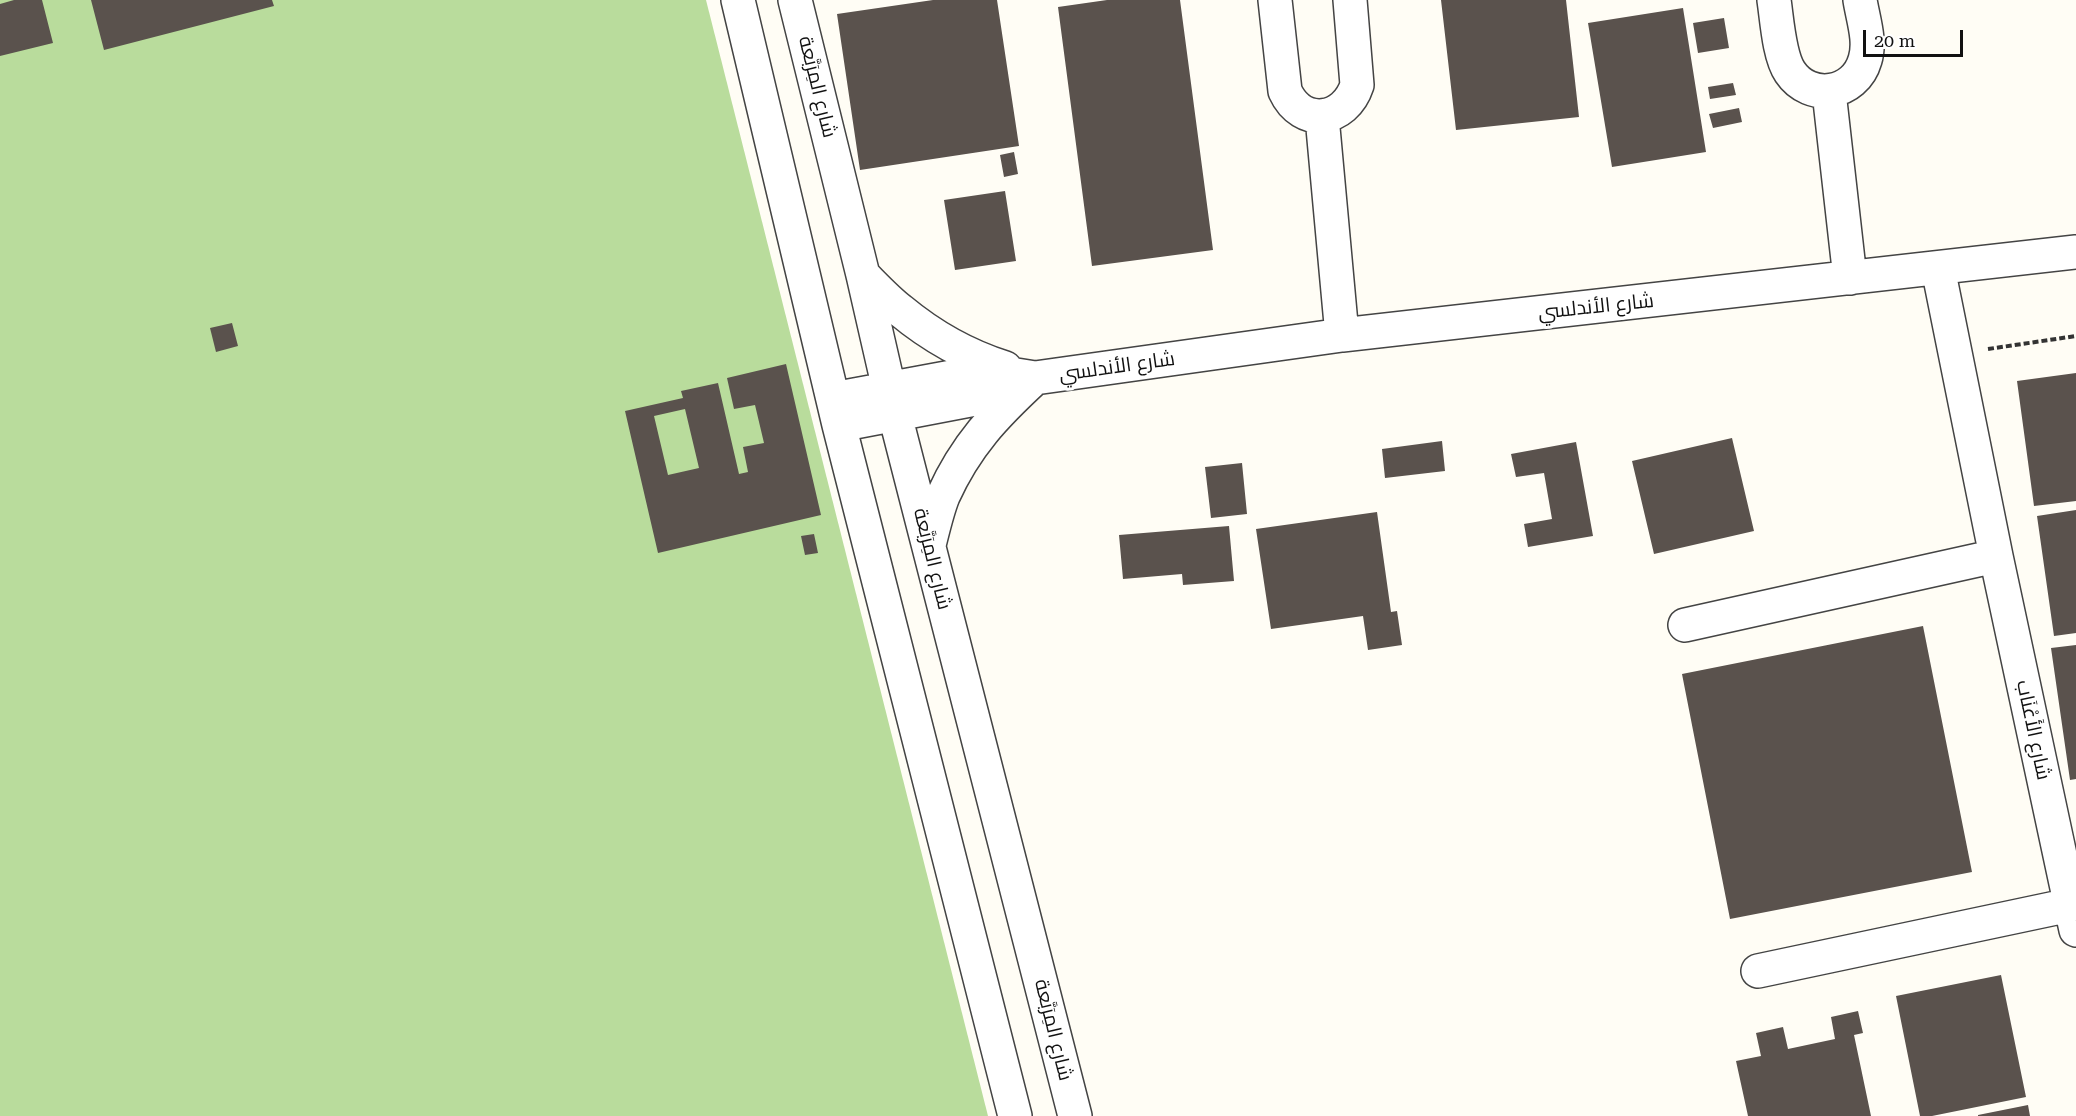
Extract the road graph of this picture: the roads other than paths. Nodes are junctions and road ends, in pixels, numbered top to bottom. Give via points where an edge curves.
1 (738, 0) edge
2 (795, 0) edge
3 (1275, 0) edge
4 (1350, 0) edge
5 (1774, 0) edge
6 (1860, 0) edge
7 (1829, 92) junction
8 (1322, 117) junction
9 (2076, 252) edge
10 (1938, 268) junction
11 (863, 275) junction
12 (1850, 278) junction
13 (1342, 335) junction
14 (1035, 378) junction
15 (892, 401) junction
16 (836, 412) junction
17 (928, 546) junction
18 (1996, 556) junction
19 (1685, 625) dead end
20 (2068, 860) edge
21 (2073, 917) edge
22 (1758, 971) dead end
23 (1015, 1116) edge
24 (1075, 1116) edge

1 - 16 street
2 - 11 street, شارع المِرَبَّعة
3 - 8 street via 1285,91 1289,100 1304,112
4 - 8 street via 1357,85 1348,103
5 - 7 street via 1788,70 1798,84
6 - 7 street via 1867,41 1865,59 1850,83
7 - 12 street
8 - 13 street
9 - 10 street, شارع الأندلسي
10 - 12 street, شارع الأندلسي
10 - 18 street, شارع الأَعْنَاب
11 - 14 street via 900,310 942,340 988,363
11 - 15 street, شارع المِرَبَّعة
12 - 13 street, شارع الأندلسي
13 - 14 street, شارع الأندلسي
14 - 15 street, شارع الأندلسي via 968,374
14 - 17 street via 997,412 966,452 943,497
15 - 16 street, شارع الأندلسي
15 - 17 street, شارع المِرَبَّعة
16 - 23 street
17 - 24 street, شارع المِرَبَّعة
18 - 19 street
18 - 20 street, شارع الأَعْنَاب
20 - 21 street, شارع الأَعْنَاب
21 - 22 street, شارع الأَعْنَاب

